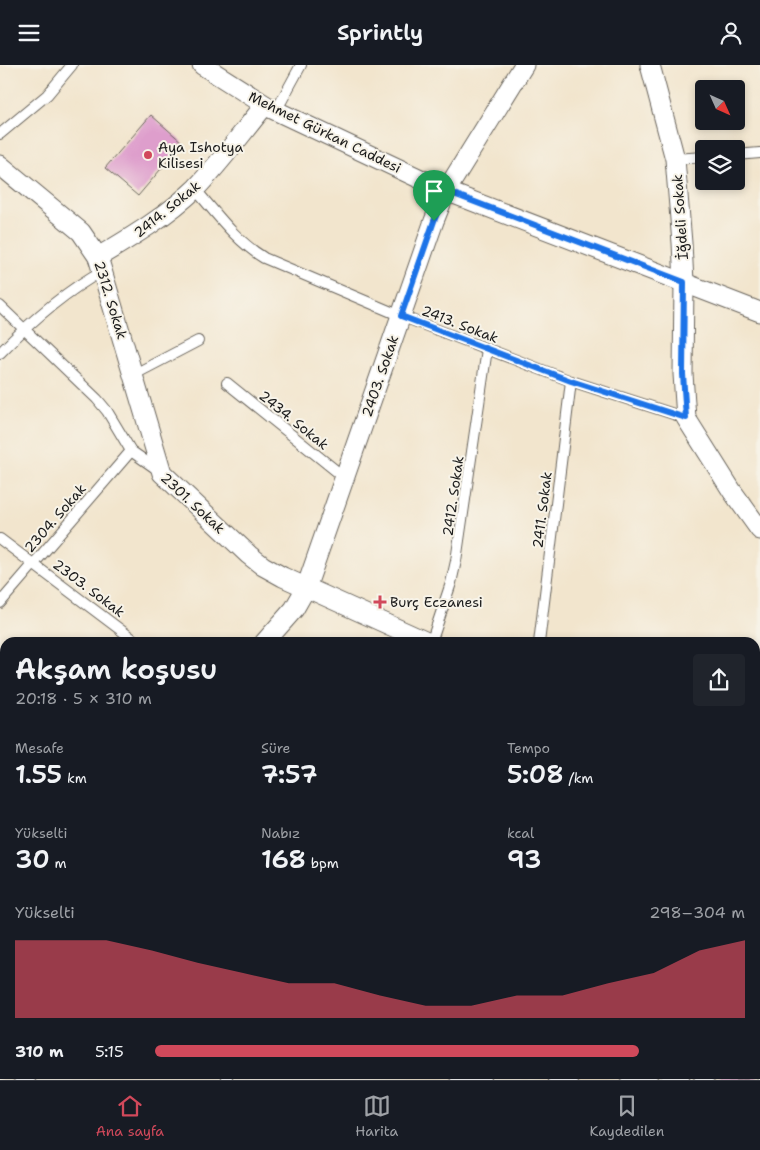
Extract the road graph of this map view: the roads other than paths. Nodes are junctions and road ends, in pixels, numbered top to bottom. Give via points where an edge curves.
1 (72, 65) edge
2 (202, 65) edge
3 (301, 65) edge
4 (524, 65) edge
5 (650, 65) edge
6 (270, 108) junction
7 (0, 134) edge
8 (760, 153) edge
9 (745, 154) edge
10 (695, 158) edge
11 (675, 159) junction
12 (0, 165) edge
13 (195, 189) junction
14 (446, 191) junction
15 (101, 264) junction
16 (684, 282) junction
17 (0, 306) edge
18 (760, 312) edge
19 (401, 316) junction
20 (24, 328) junction
21 (198, 341) dead end
22 (487, 349) junction
23 (0, 353) edge
24 (133, 375) junction
25 (571, 381) junction
26 (226, 383) dead end
27 (686, 418) junction
28 (130, 451) junction
29 (162, 473) junction
30 (345, 478) junction
31 (760, 530) edge
32 (0, 539) edge
33 (34, 564) junction
34 (306, 588) junction
35 (0, 603) edge
36 (130, 637) edge
37 (269, 637) edge
38 (416, 637) edge
39 (432, 637) edge
40 (540, 637) edge

1 - 7 lane via 47,95
2 - 6 street, Mehmet Gürkan Caddesi
3 - 6 lane
4 - 14 street, 2403. Sokak
5 - 11 street, İğdeli Sokak
6 - 13 street, 2414. Sokak
6 - 14 street, Mehmet Gürkan Caddesi
8 - 9 lane
10 - 11 lane
11 - 16 street, İğdeli Sokak
12 - 15 street, 2312. Sokak via 81,232
13 - 15 street, 2414. Sokak
13 - 19 lane, 2413. Sokak via 239,239 264,258
14 - 16 street, Mehmet Gürkan Caddesi
14 - 19 street, 2403. Sokak
15 - 20 lane
15 - 24 street, 2312. Sokak
16 - 18 street, Mehmet Gürkan Caddesi
16 - 27 street, İğdeli Sokak
17 - 20 lane, 2301. Sokak
19 - 22 lane, 2413. Sokak
19 - 30 street, 2403. Sokak
20 - 23 lane
20 - 28 lane, 2301. Sokak via 97,399
21 - 24 lane
22 - 25 lane, 2413. Sokak
22 - 39 lane, 2412. Sokak via 456,561
24 - 29 street, 2312. Sokak
25 - 27 lane, 2413. Sokak
25 - 40 lane, 2411. Sokak
26 - 30 lane, 2434. Sokak
27 - 31 street, İğdeli Sokak
28 - 29 lane, 2301. Sokak
28 - 33 lane, 2304. Sokak
29 - 34 street, 2301. Sokak via 249,555 263,566
30 - 34 street, 2403. Sokak
32 - 33 lane, 2303. Sokak
33 - 35 lane, 2304. Sokak
33 - 36 lane, 2303. Sokak
34 - 37 street, 2403. Sokak via 294,609
34 - 38 street, 2301. Sokak

